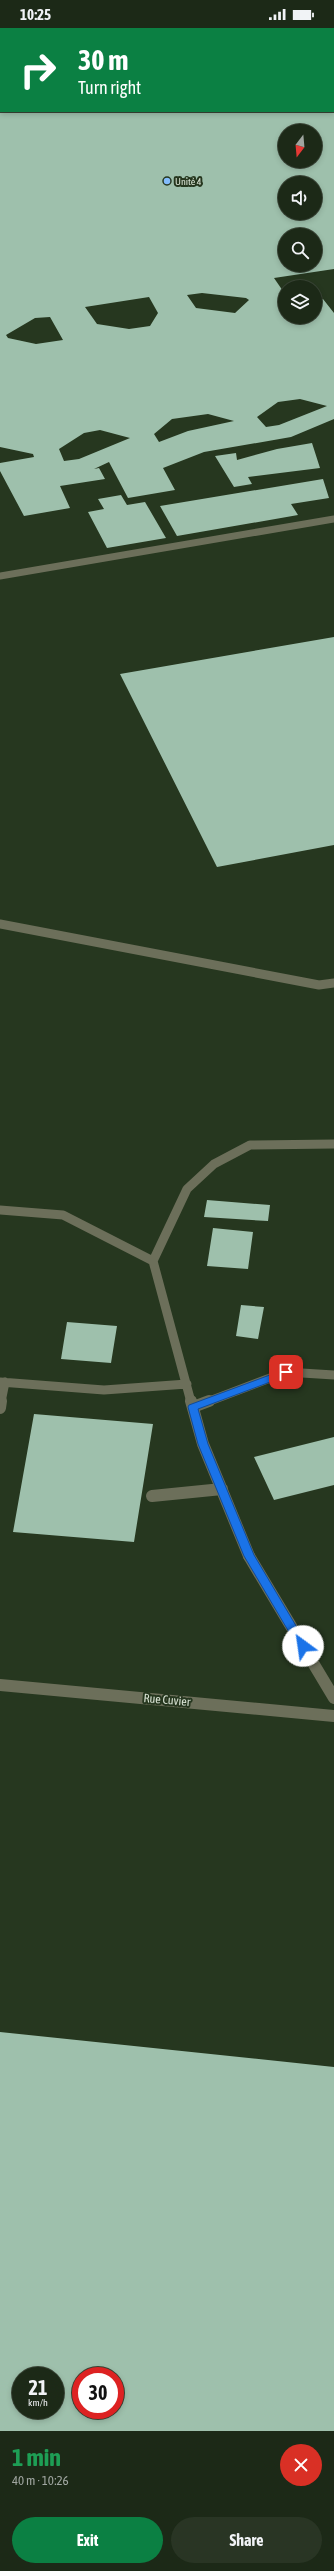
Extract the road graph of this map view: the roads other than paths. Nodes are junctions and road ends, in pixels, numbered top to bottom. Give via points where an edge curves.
1 (334, 519) edge
2 (0, 576) edge
3 (0, 924) edge
4 (334, 983) edge
5 (334, 1144) edge
6 (0, 1210) edge
7 (153, 1261) junction
8 (334, 1375) edge
9 (3, 1382) edge
10 (187, 1384) junction
11 (193, 1407) junction
12 (0, 1408) edge
13 (222, 1489) junction
14 (152, 1496) dead end
15 (0, 1684) edge
16 (334, 1698) edge
17 (334, 1716) edge

1 - 2 street
3 - 4 street via 319,985
5 - 7 street via 250,1145 214,1164 187,1189
6 - 7 street via 63,1214
7 - 10 street
8 - 11 street via 286,1372
9 - 10 street via 104,1390
9 - 12 street
10 - 11 street
11 - 13 street via 203,1444
13 - 14 street
13 - 16 street via 249,1556
15 - 17 street, Rue Cuvier

